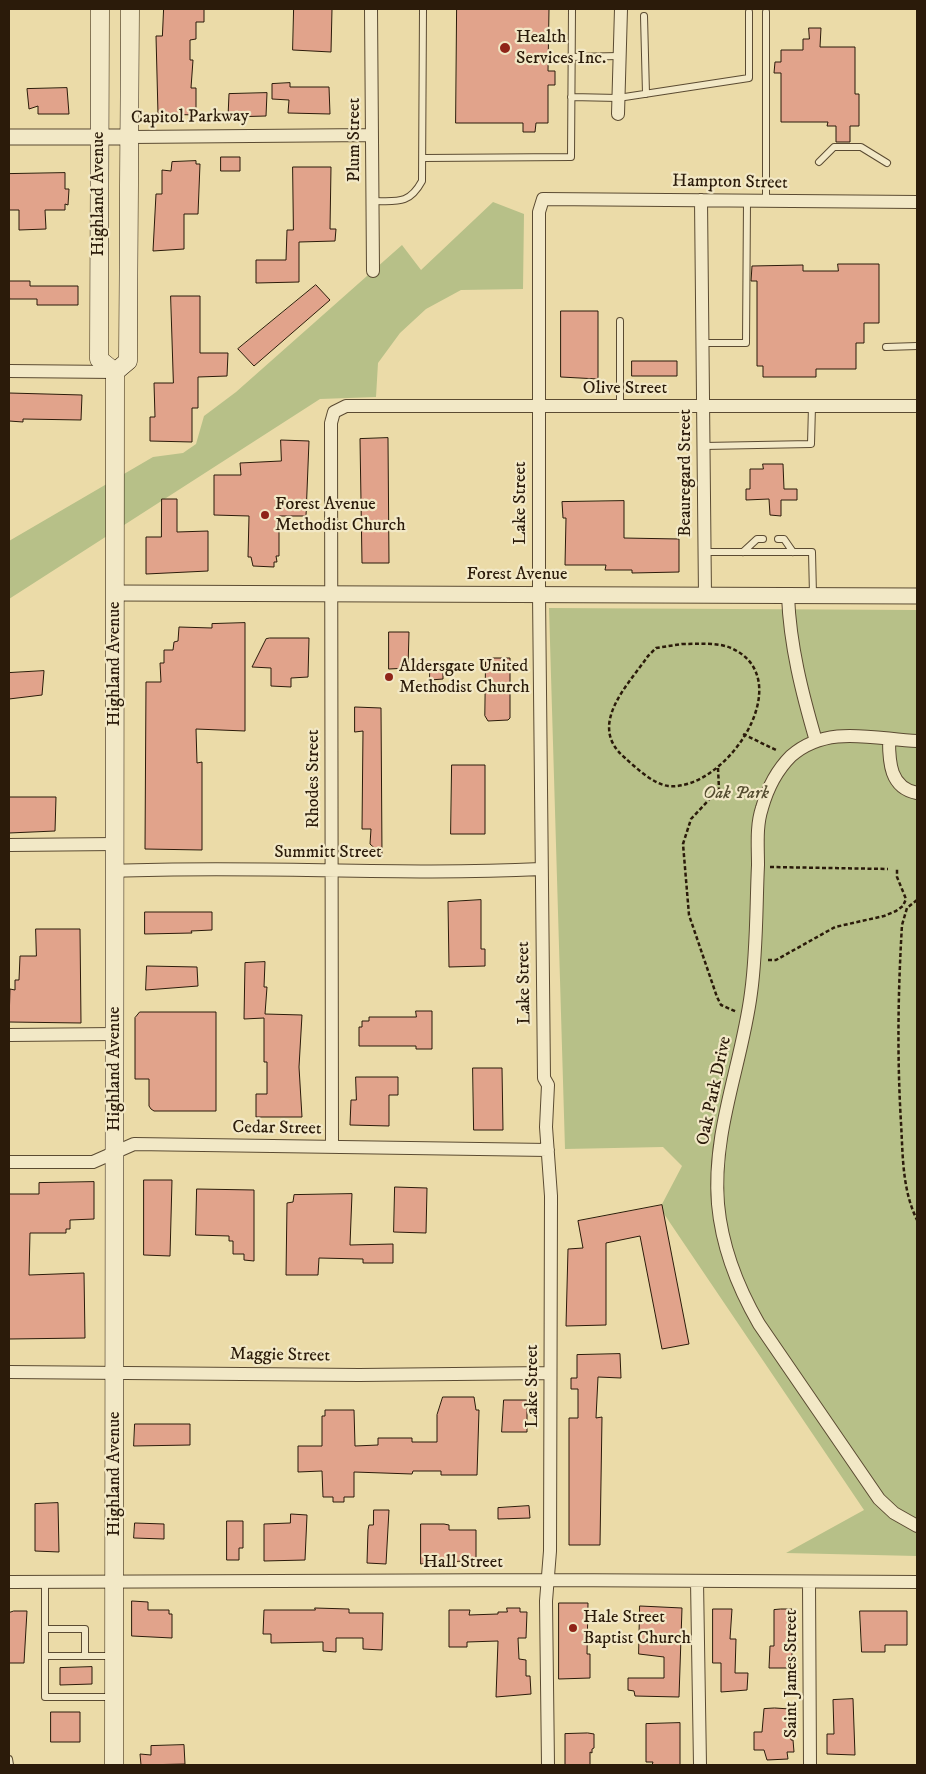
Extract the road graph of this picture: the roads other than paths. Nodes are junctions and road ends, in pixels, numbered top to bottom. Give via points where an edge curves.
1 (100, 9) edge
2 (130, 9) edge
3 (371, 9) edge
4 (423, 9) edge
5 (572, 9) edge
6 (621, 9) edge
7 (749, 12) dead end
8 (766, 12) dead end
9 (644, 16) dead end
10 (619, 56) junction
11 (571, 57) junction
12 (646, 94) junction
13 (571, 97) junction
14 (618, 98) junction
15 (618, 114) dead end
16 (372, 135) junction
17 (9, 137) edge
18 (100, 137) junction
19 (130, 137) junction
20 (424, 158) junction
21 (819, 162) dead end
22 (887, 163) dead end
23 (542, 199) joint
24 (701, 200) junction
25 (372, 201) junction
26 (747, 201) junction
27 (766, 201) junction
28 (917, 202) edge
29 (373, 271) dead end
30 (620, 320) dead end
31 (702, 343) junction
32 (917, 346) edge
33 (886, 347) dead end
34 (9, 371) edge
35 (115, 372) junction
36 (620, 406) junction
37 (704, 406) junction
38 (812, 406) junction
39 (917, 406) edge
40 (538, 407) junction
41 (334, 412) joint
42 (704, 446) junction
43 (763, 539) dead end
44 (778, 539) dead end
45 (704, 552) junction
46 (743, 552) junction
47 (793, 552) junction
48 (116, 593) junction
49 (330, 594) junction
50 (539, 594) junction
51 (705, 596) junction
52 (788, 596) junction
53 (813, 596) junction
54 (917, 596) edge
55 (889, 740) junction
56 (816, 741) junction
57 (917, 741) edge
58 (917, 793) edge
59 (115, 844) junction
60 (9, 845) edge
61 (541, 869) junction
62 (332, 870) junction
63 (115, 871) junction
64 (115, 1034) junction
65 (9, 1035) edge
66 (332, 1147) junction
67 (548, 1150) junction
68 (115, 1152) junction
69 (9, 1162) edge
70 (9, 1372) edge
71 (115, 1372) junction
72 (550, 1373) junction
73 (917, 1526) edge
74 (547, 1580) junction
75 (697, 1581) junction
76 (9, 1582) edge
77 (809, 1582) junction
78 (917, 1582) edge
79 (45, 1583) junction
80 (115, 1583) junction
81 (45, 1629) junction
82 (45, 1656) junction
83 (85, 1656) junction
84 (115, 1656) junction
85 (114, 1697) junction
86 (9, 1759) edge
87 (10, 1765) edge
88 (114, 1765) edge
89 (548, 1765) edge
90 (700, 1765) edge
91 (810, 1765) edge

1 - 18 main road, Highland Avenue
2 - 19 main road, Highland Avenue
3 - 16 street, Plum Street
4 - 20 lane
5 - 11 lane
6 - 10 street
7 - 12 lane via 748,78
8 - 27 lane
9 - 12 lane
10 - 11 lane
10 - 14 street
11 - 13 lane
12 - 14 lane
13 - 14 lane
13 - 20 lane via 570,157
14 - 15 street
16 - 19 street, Capitol Parkway
16 - 25 street, Plum Street
17 - 18 street, Capitol Parkway
18 - 19 street, Capitol Parkway
18 - 35 main road, Highland Avenue via 99,359
19 - 35 main road, Highland Avenue via 128,361
20 - 25 lane via 422,181 415,195 400,201
21 - 22 lane via 834,147 861,147
23 - 24 street, Hampton Street
23 - 40 street, Lake Street via 537,224
24 - 26 street, Hampton Street
24 - 31 street, Beauregard Street
25 - 29 street, Plum Street
26 - 27 street, Hampton Street
26 - 31 lane via 746,343
27 - 28 street, Hampton Street
30 - 36 lane
31 - 37 street, Beauregard Street
32 - 33 lane
34 - 35 street
35 - 48 main road, Highland Avenue
36 - 37 street, Olive Street
36 - 40 street, Olive Street
37 - 38 street, Olive Street
37 - 42 street, Beauregard Street
38 - 39 street, Olive Street
38 - 42 lane via 811,444
40 - 41 street, Olive Street via 346,406
40 - 50 street, Lake Street
41 - 49 street, Rhodes Street via 331,423
42 - 45 street, Beauregard Street
43 - 46 lane via 757,539
44 - 47 lane via 784,539
45 - 46 lane
45 - 51 street, Beauregard Street
46 - 47 lane
47 - 53 lane via 812,552
48 - 49 street, Forest Avenue
48 - 59 main road, Highland Avenue
49 - 50 street, Forest Avenue
49 - 62 street, Rhodes Street
50 - 51 street, Forest Avenue
50 - 61 street, Lake Street
51 - 52 street, Forest Avenue
52 - 53 street, Forest Avenue
52 - 56 street via 800,689
53 - 54 street, Forest Avenue
55 - 56 street, Oak Park Drive via 849,734
55 - 57 street, Oak Park Drive
55 - 58 street via 890,769 903,788
56 - 73 street, Oak Park Drive via 790,757 771,784 761,809 754,959 748,1013 723,1121 718,1169 722,1236 742,1294 759,1324 879,1499 894,1513
59 - 60 street
59 - 63 main road, Highland Avenue
61 - 62 street, Summitt Street
61 - 67 street, Lake Street
62 - 63 street, Summitt Street
62 - 66 street, Rhodes Street
63 - 64 main road, Highland Avenue
64 - 65 street
64 - 68 main road, Highland Avenue
66 - 67 street, Cedar Street
66 - 68 street, Cedar Street via 134,1144
67 - 72 street, Lake Street via 552,1196
68 - 69 street, Cedar Street via 93,1162
68 - 71 main road, Highland Avenue
70 - 71 street, Maggie Street
71 - 72 street, Maggie Street
71 - 80 main road, Highland Avenue
72 - 74 street, Lake Street via 550,1551
74 - 75 street, Hall Street
74 - 80 street, Hall Street
74 - 89 street, Lake Street
75 - 77 street, Hall Street
75 - 90 street
76 - 79 street, Hall Street
77 - 78 street, Hall Street
77 - 91 street, Saint James Street
79 - 80 street, Hall Street
79 - 81 lane
80 - 84 main road, Highland Avenue
81 - 82 lane
81 - 83 lane via 85,1629
82 - 83 lane
82 - 85 lane via 46,1697
83 - 84 lane
84 - 85 main road, Highland Avenue
85 - 88 main road, Highland Avenue
86 - 87 lane

